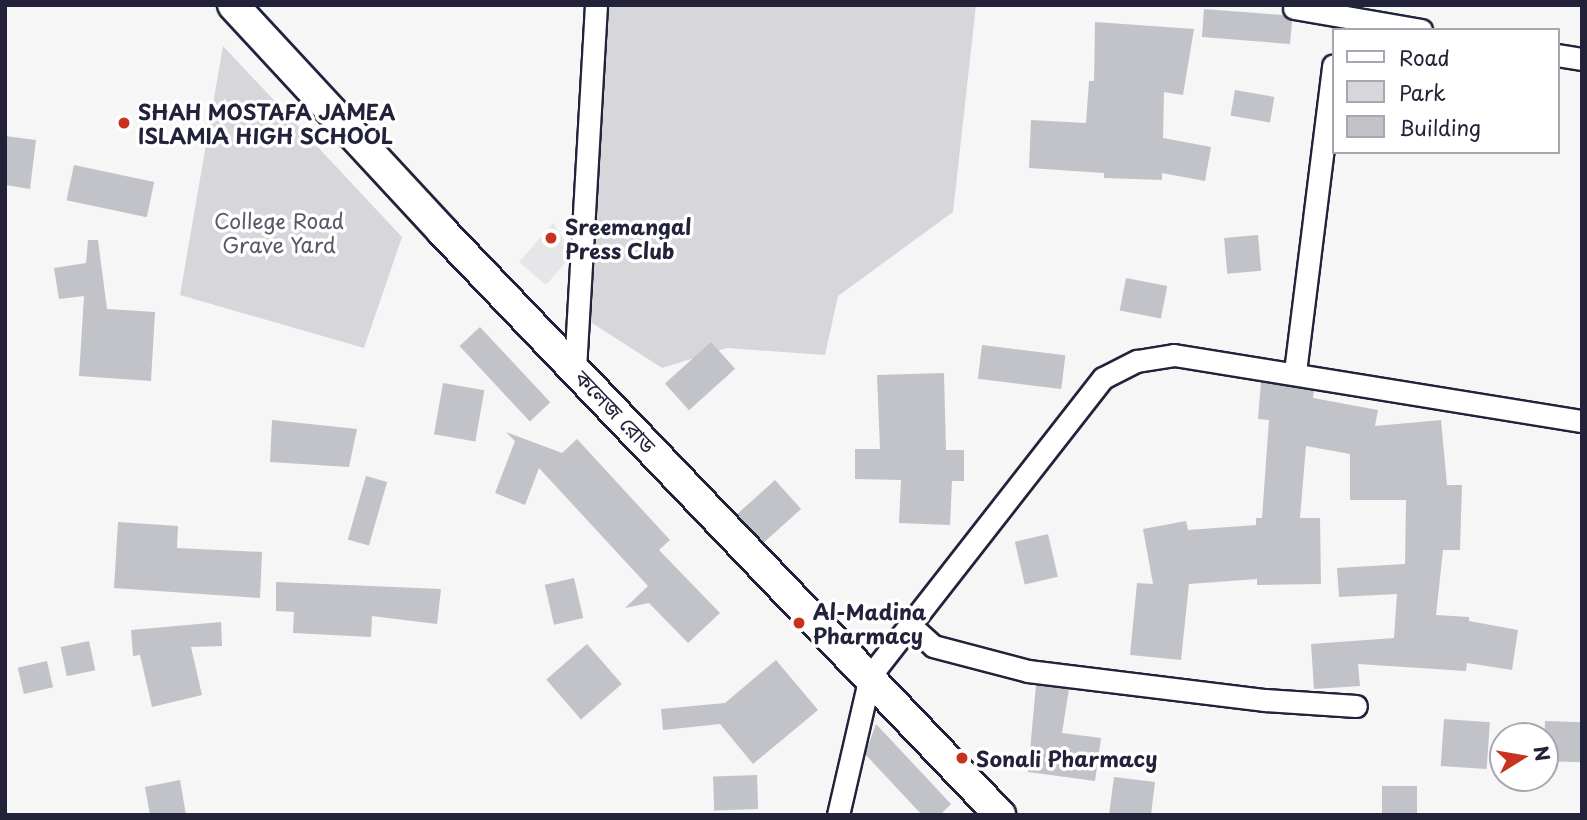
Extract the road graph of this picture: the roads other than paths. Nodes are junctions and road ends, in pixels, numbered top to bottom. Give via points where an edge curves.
1 (233, 5) edge
2 (596, 5) edge
3 (1294, 8) dead end
4 (1339, 22) edge
5 (1400, 28) edge
6 (1559, 55) edge
7 (1582, 59) edge
8 (1332, 73) edge
9 (575, 369) junction
10 (1295, 372) junction
11 (1582, 421) edge
12 (910, 625) junction
13 (870, 676) junction
14 (1356, 706) dead end
15 (838, 815) edge
16 (1000, 815) edge

1 - 9 main road, কলেজ রোড
2 - 9 street
3 - 4 street
4 - 5 street
6 - 7 street
8 - 10 street
9 - 13 main road, কলেজ রোড
10 - 11 street
10 - 12 street via 1174,355 1137,361 1103,378
12 - 13 street
12 - 14 street via 933,646 1028,671 1265,700
13 - 15 street
13 - 16 main road, কলেজ রোড

